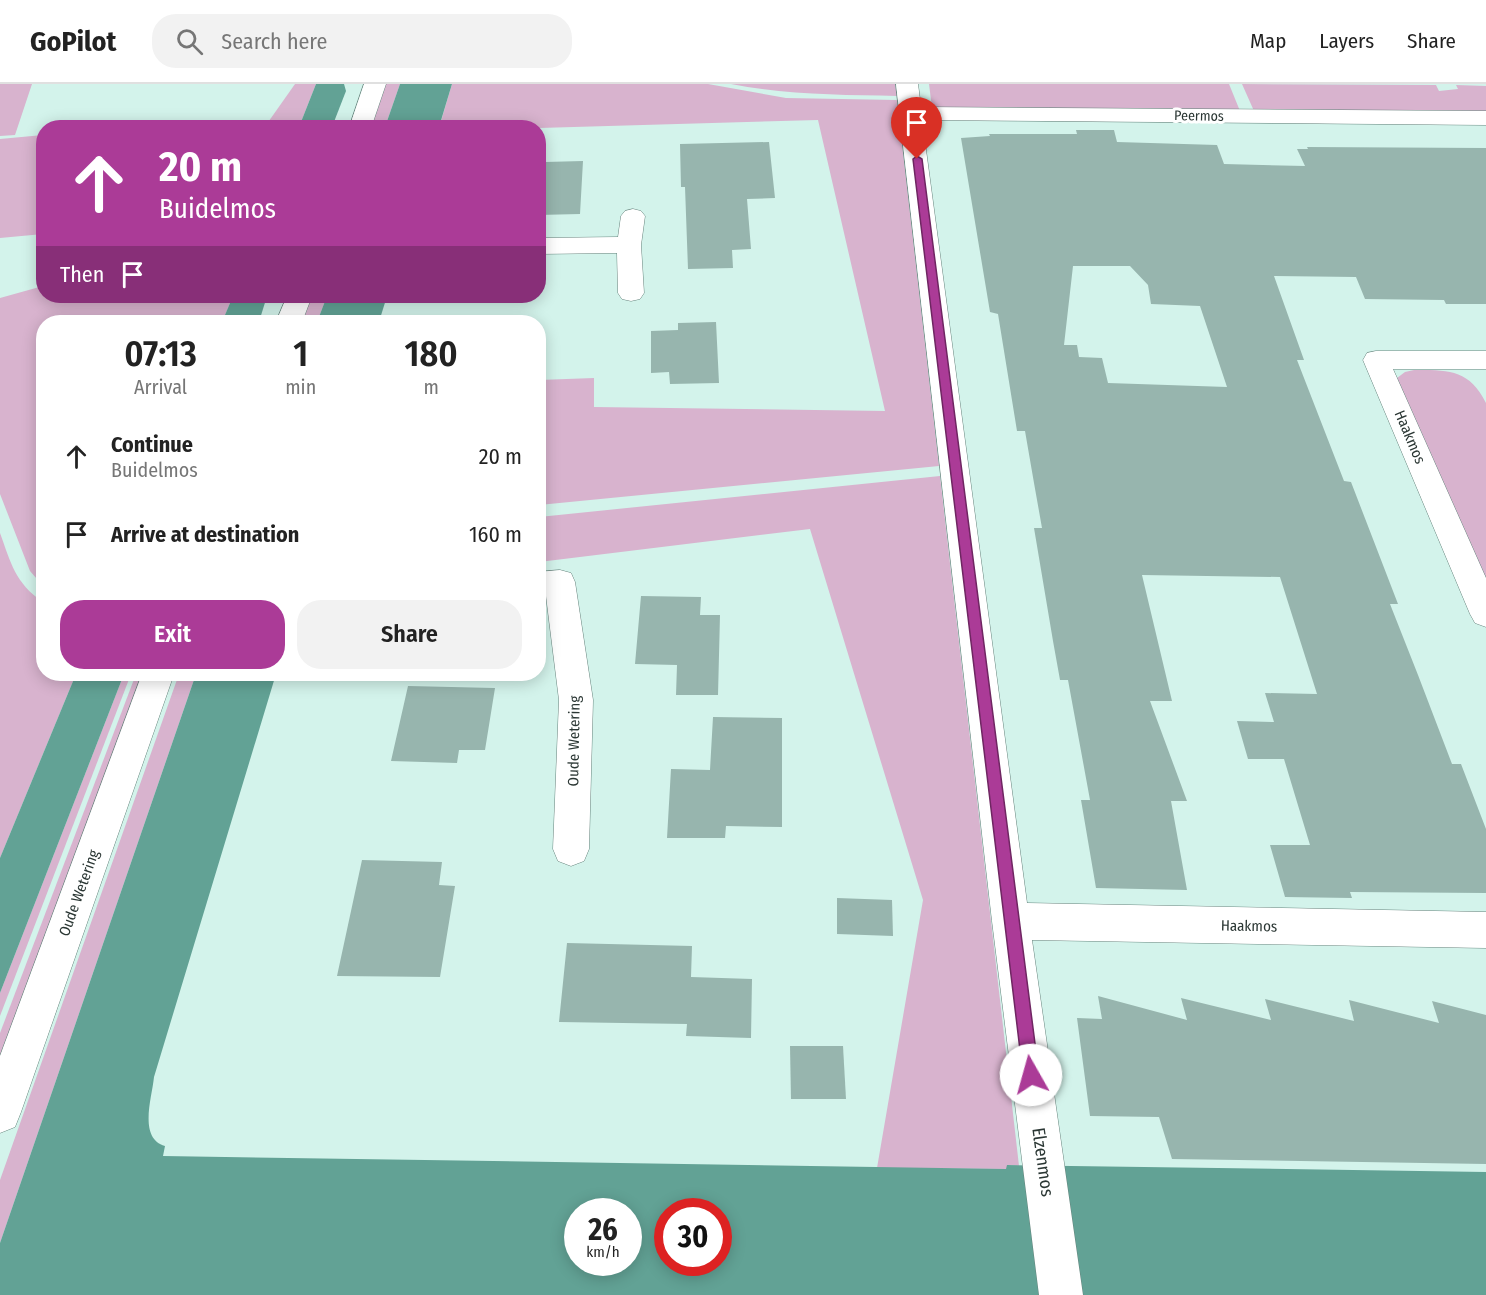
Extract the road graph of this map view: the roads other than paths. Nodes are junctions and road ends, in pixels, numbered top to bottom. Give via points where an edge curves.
1 (375, 84) edge
2 (907, 84) edge
3 (912, 113) junction
4 (1486, 118) edge
5 (363, 120) edge
6 (633, 216) dead end
7 (629, 245) junction
8 (546, 246) edge
9 (630, 293) dead end
10 (1485, 362) edge
11 (546, 583) edge
12 (1486, 614) edge
13 (155, 681) edge
14 (571, 849) dead end
15 (1011, 921) junction
16 (1486, 930) edge
17 (0, 1112) edge
18 (1060, 1295) edge

1 - 5 street
2 - 3 street, Elzenmos
3 - 4 street, Peermos
3 - 15 street, Elzenmos
6 - 7 street
7 - 8 street
7 - 9 street
10 - 12 street, Haakmos via 1376,360
11 - 14 street, Oude Wetering via 560,582 576,700
13 - 17 street, Oude Wetering
15 - 16 street, Haakmos
15 - 18 street, Elzenmos

